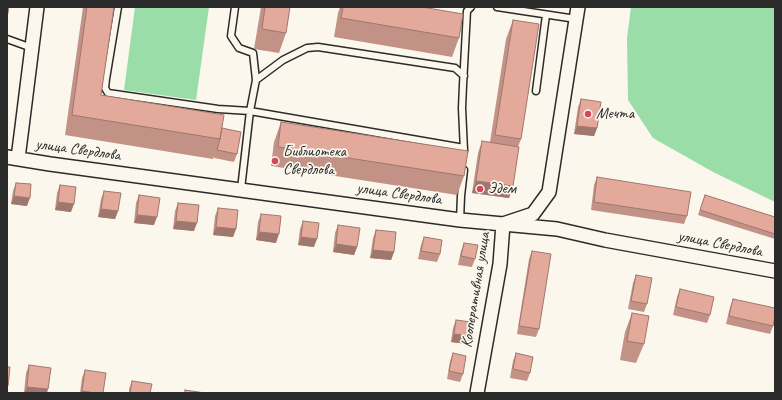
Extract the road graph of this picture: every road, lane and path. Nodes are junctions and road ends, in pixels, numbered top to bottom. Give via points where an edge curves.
1 (38, 7) edge
2 (118, 7) edge
3 (235, 7) edge
4 (471, 7) edge
5 (497, 7) edge
6 (577, 13) edge
7 (546, 15) junction
8 (7, 39) edge
9 (32, 48) junction
10 (464, 76) junction
11 (256, 80) junction
12 (536, 91) dead end
13 (250, 111) junction
14 (464, 154) junction
15 (12, 157) edge
16 (241, 189) junction
17 (460, 220) junction
18 (503, 224) junction
19 (775, 271) edge
20 (477, 393) edge

1 - 9 street, улица Свердлова
2 - 13 lane via 106,79 105,88 108,93 218,109
3 - 11 lane via 231,36 239,48 253,54
4 - 10 lane via 467,12
5 - 7 lane
6 - 7 lane
6 - 18 street, Кооперативная улица via 549,192 534,214
7 - 12 lane
8 - 9 lane
9 - 15 street, улица Свердлова
10 - 11 lane via 455,68 318,47 307,48 283,60
10 - 14 lane
11 - 13 lane
13 - 14 lane
13 - 16 lane
14 - 17 lane
15 - 16 street, улица Свердлова
16 - 17 street, улица Свердлова
17 - 18 street, улица Свердлова
18 - 19 street, улица Свердлова via 557,229
18 - 20 street, Кооперативная улица via 500,264

